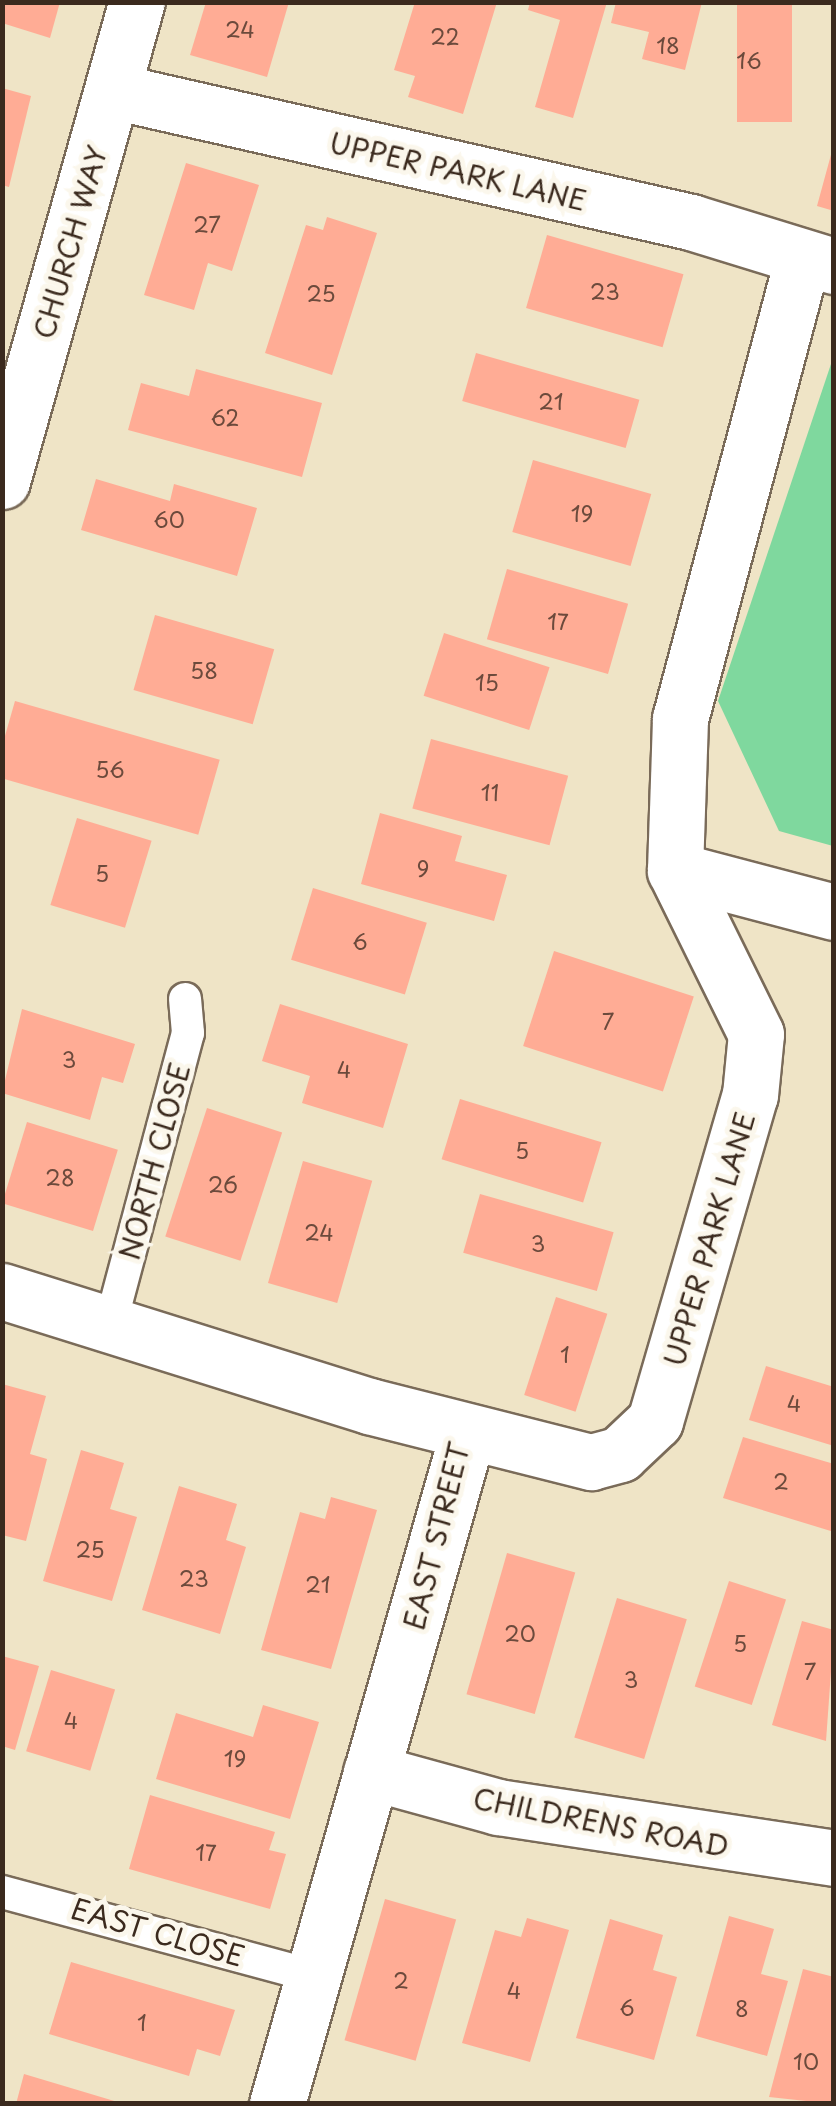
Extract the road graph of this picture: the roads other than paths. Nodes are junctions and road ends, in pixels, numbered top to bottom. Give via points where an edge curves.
1 (137, 2) edge
2 (113, 91) junction
3 (818, 262) edge
4 (2, 481) edge
5 (675, 870) junction
6 (834, 912) edge
7 (184, 1000) dead end
8 (2, 1291) edge
9 (111, 1322) junction
10 (468, 1432) junction
11 (371, 1772) junction
12 (834, 1858) edge
13 (2, 1892) edge
14 (314, 1976) junction
15 (277, 2104) edge

1 - 2 street, CHURCH WAY
2 - 3 street, UPPER PARK LANE via 690,222
2 - 4 street, CHURCH WAY
3 - 5 street, UPPER PARK LANE via 686,686
5 - 6 street
5 - 10 street, UPPER PARK LANE via 756,1034 750,1095 655,1421 620,1454 590,1462
7 - 9 lane, NORTH CLOSE via 188,1034
8 - 9 street, EAST STREET
9 - 10 street, EAST STREET
10 - 11 street, EAST STREET
11 - 12 street, CHILDRENS ROAD via 498,1807
11 - 14 street, EAST STREET
13 - 14 lane, EAST CLOSE
14 - 15 street, EAST STREET

